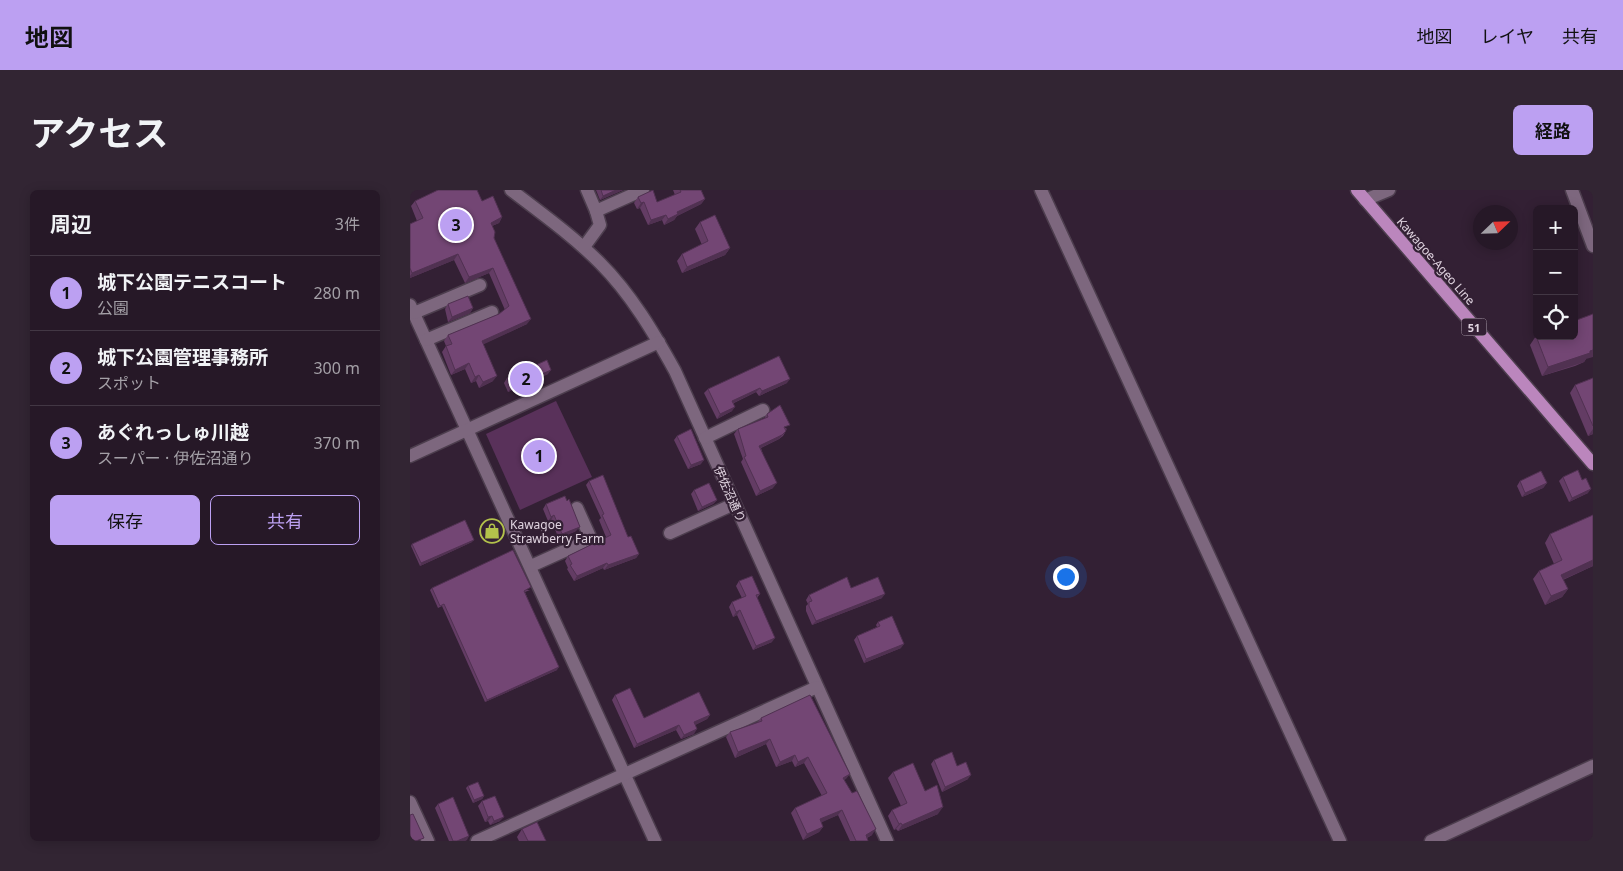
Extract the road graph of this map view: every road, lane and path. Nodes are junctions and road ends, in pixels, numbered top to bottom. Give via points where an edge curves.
1 (511, 190) edge
2 (587, 190) edge
3 (643, 190) edge
4 (1041, 190) edge
5 (1389, 190) edge
6 (1572, 190) edge
7 (1361, 195) edge
8 (596, 211) junction
9 (1593, 246) edge
10 (584, 247) junction
11 (480, 285) dead end
12 (412, 309) edge
13 (492, 312) dead end
14 (426, 340) junction
15 (659, 342) junction
16 (763, 410) dead end
17 (467, 430) junction
18 (705, 438) junction
19 (410, 456) edge
20 (1593, 464) edge
21 (734, 504) junction
22 (577, 508) dead end
23 (670, 533) dead end
24 (531, 566) junction
25 (817, 687) junction
26 (1593, 766) edge
27 (624, 774) junction
28 (410, 802) edge
29 (428, 841) edge
30 (478, 841) edge
31 (655, 841) edge
32 (888, 841) edge
33 (1340, 841) edge
34 (1431, 841) edge

1 - 10 street, 伊佐沼通り
2 - 8 street
3 - 8 street
4 - 33 street
5 - 7 street
6 - 9 street
7 - 20 main road, Kawagoe-Ageo Line / 51
8 - 10 street via 600,225
10 - 15 street, 伊佐沼通り via 641,313
11 - 12 street
12 - 14 street
13 - 14 street
14 - 17 street
15 - 17 street
15 - 18 street, 伊佐沼通り
16 - 18 street
17 - 19 street
17 - 24 street
18 - 21 street, 伊佐沼通り
21 - 23 street
21 - 25 street, 伊佐沼通り
22 - 24 street via 591,538
24 - 27 street
25 - 27 street
25 - 32 street, 伊佐沼通り
26 - 34 street
27 - 30 street
27 - 31 street
28 - 29 street

